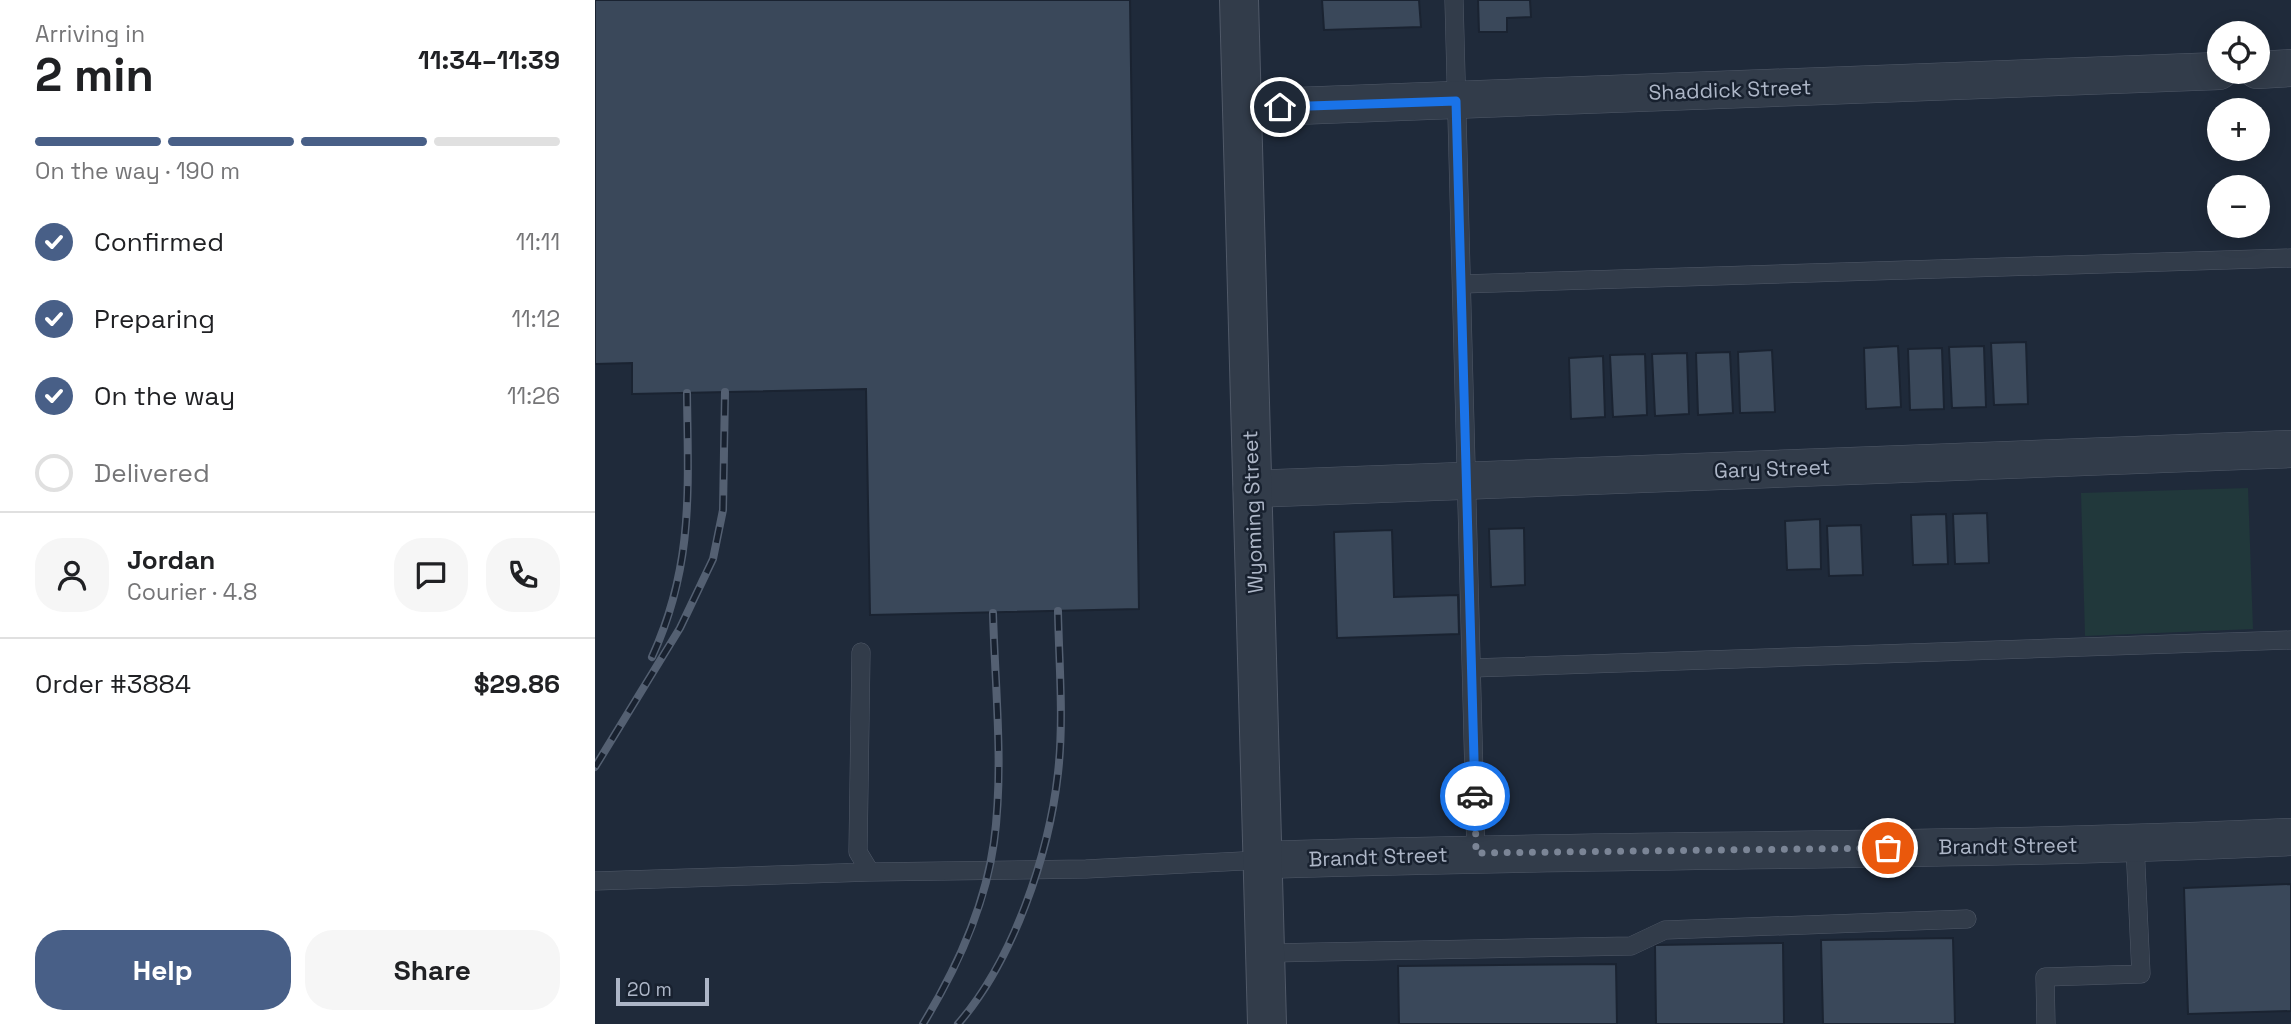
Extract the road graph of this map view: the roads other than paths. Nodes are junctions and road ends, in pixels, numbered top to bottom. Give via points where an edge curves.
1 (1239, 0) edge
2 (1454, 0) edge
3 (2291, 68) edge
4 (2270, 69) edge
5 (2207, 71) edge
6 (1456, 101) junction
7 (1242, 108) junction
8 (2291, 258) edge
9 (1462, 284) junction
10 (2291, 449) edge
11 (1468, 481) junction
12 (1252, 489) junction
13 (2291, 640) edge
14 (861, 652) dead end
15 (1472, 668) junction
16 (2291, 837) edge
17 (2135, 845) junction
18 (1476, 853) junction
19 (1262, 860) junction
20 (870, 872) junction
21 (595, 881) edge
22 (1967, 919) dead end
23 (1265, 953) junction
24 (1267, 1024) edge
25 (2046, 1024) edge

1 - 7 street, Wyoming Street
2 - 6 lane
3 - 4 street
5 - 6 street, Shaddick Street
6 - 7 street, Shaddick Street
6 - 9 lane
7 - 12 street, Wyoming Street
8 - 9 lane
9 - 11 lane
10 - 11 street, Gary Street
11 - 12 street, Gary Street
11 - 15 lane
12 - 19 street, Wyoming Street
13 - 15 lane
14 - 20 lane via 858,852
15 - 18 lane
16 - 17 street, Brandt Street
17 - 18 street, Brandt Street
17 - 25 lane via 2141,974 2045,977
18 - 19 street, Brandt Street
19 - 20 lane via 1086,869
19 - 23 street, Wyoming Street
20 - 21 lane
22 - 23 lane via 1665,930 1631,946
23 - 24 street, Wyoming Street

